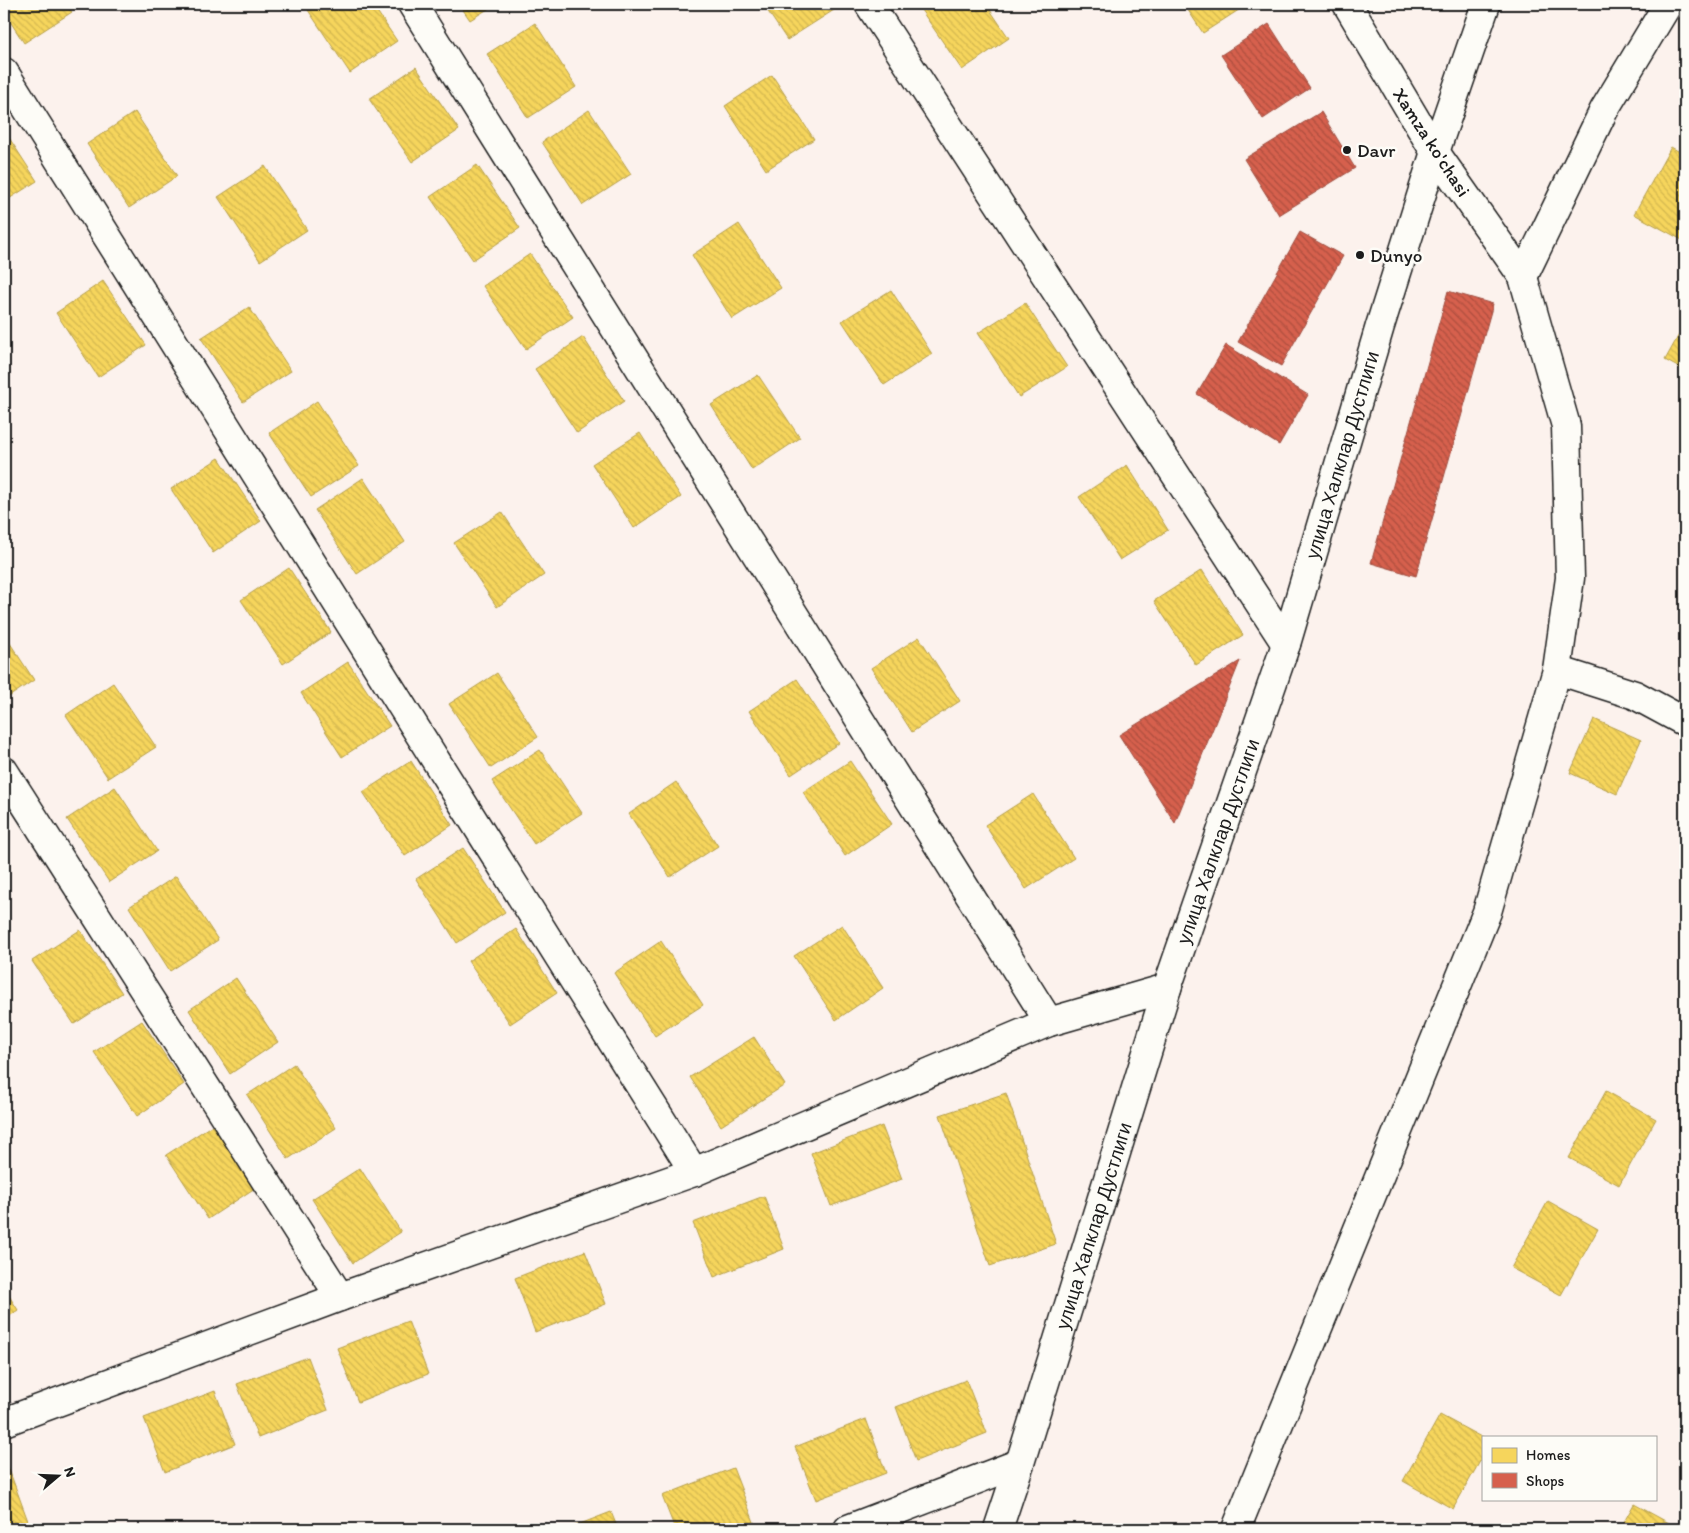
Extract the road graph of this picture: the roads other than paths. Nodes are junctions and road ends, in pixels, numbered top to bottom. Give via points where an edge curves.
1 (412, 4) edge
2 (869, 4) edge
3 (1347, 4) edge
4 (1486, 4) edge
5 (1668, 4) edge
6 (4, 72) edge
7 (1435, 152) junction
8 (1523, 277) junction
9 (1286, 644) junction
10 (1557, 670) junction
11 (1685, 722) edge
12 (4, 771) edge
13 (1167, 988) junction
14 (1048, 1022) junction
15 (694, 1172) junction
16 (340, 1297) junction
17 (4, 1422) edge
18 (1020, 1463) junction
19 (848, 1529) edge
20 (998, 1529) edge
21 (1236, 1529) edge

1 - 14 street
2 - 9 street
3 - 7 street, Xamza ko'chasi
4 - 7 street, улица Халклар Дустлиги
5 - 8 street via 1604,110
6 - 15 street
7 - 8 street, Xamza ko'chasi
7 - 9 street, улица Халклар Дустлиги
8 - 10 street, Xamza ko'chasi via 1566,426 1570,578
9 - 13 street, улица Халклар Дустлиги
10 - 11 street via 1636,694
10 - 21 street, Xamza ko'chasi via 1487,912
12 - 16 street
13 - 14 street
13 - 18 street, улица Халклар Дустлиги
14 - 15 street
15 - 16 street
16 - 17 street
18 - 19 street
18 - 20 street, улица Халклар Дустлиги

